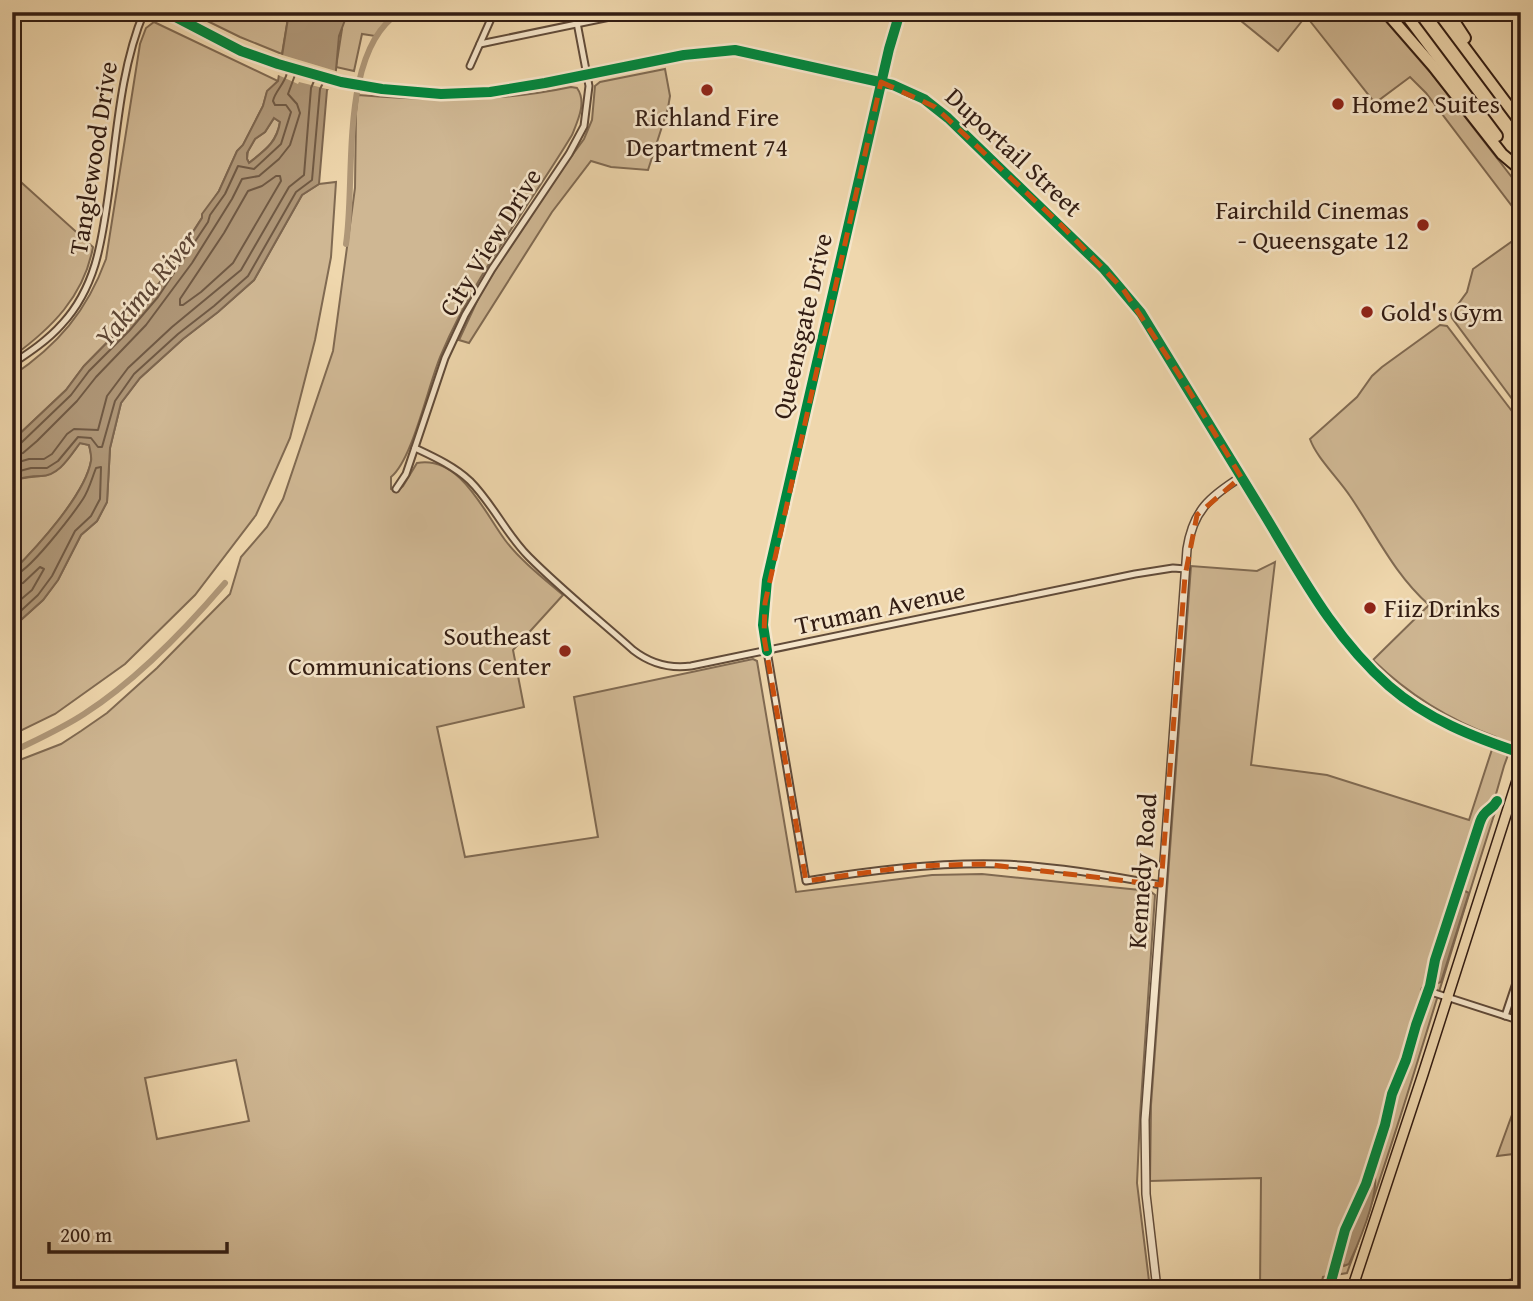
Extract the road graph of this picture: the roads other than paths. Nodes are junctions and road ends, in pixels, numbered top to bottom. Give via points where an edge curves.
1 (144, 12) edge
2 (494, 12) edge
3 (575, 12) edge
4 (634, 12) edge
5 (900, 12) edge
6 (1386, 12) edge
7 (1404, 12) edge
8 (1438, 12) edge
9 (1448, 12) edge
10 (1515, 12) edge
11 (169, 14) edge
12 (1521, 20) edge
13 (578, 24) junction
14 (480, 44) junction
15 (470, 65) dead end
16 (588, 75) junction
17 (881, 82) junction
18 (1497, 92) junction
19 (1521, 123) edge
20 (1521, 169) edge
21 (12, 364) edge
22 (415, 448) junction
23 (1241, 477) junction
24 (396, 489) dead end
25 (1185, 569) junction
26 (767, 651) junction
27 (1521, 753) edge
28 (1521, 768) edge
29 (1161, 885) junction
30 (1521, 968) edge
31 (1425, 990) dead end
32 (1448, 996) junction
33 (1506, 1016) junction
34 (1521, 1021) edge
35 (1520, 1284) edge
36 (1157, 1289) edge
37 (1352, 1289) edge
38 (1483, 1289) edge

1 - 21 street, Tanglewood Drive via 131,49 93,273 63,323
2 - 14 street
3 - 13 street, City View Drive
4 - 13 street
5 - 17 main road, Queensgate Drive
6 - 20 highway via 1502,154
7 - 20 highway
8 - 18 highway
9 - 18 highway
10 - 12 street
11 - 16 main road, Duportail Street via 241,51 341,82 382,89 489,92
13 - 14 street
13 - 16 street, City View Drive
14 - 15 street
16 - 17 main road, Duportail Street via 684,55 735,50
16 - 22 street, City View Drive via 588,108 580,134 465,315 445,358
17 - 23 main road, Duportail Street via 916,94 942,113 1116,281 1141,313
17 - 26 street, Queensgate Drive via 767,580 763,625
18 - 19 highway
22 - 24 street, City View Drive
22 - 26 street, Truman Avenue via 470,482 528,556 647,659 681,667
23 - 25 street, Kennedy Road via 1211,498 1197,515
23 - 27 main road, Duportail Street via 1314,598 1374,672 1443,722
25 - 26 street, Truman Avenue via 1135,574
25 - 29 street, Kennedy Road
26 - 29 street, Queensgate Drive via 806,881 913,866 984,864 1077,871
28 - 32 main road
29 - 36 street, Kennedy Road via 1145,1151
30 - 33 street
31 - 32 street
32 - 33 street
32 - 37 main road
33 - 34 street
35 - 38 street

